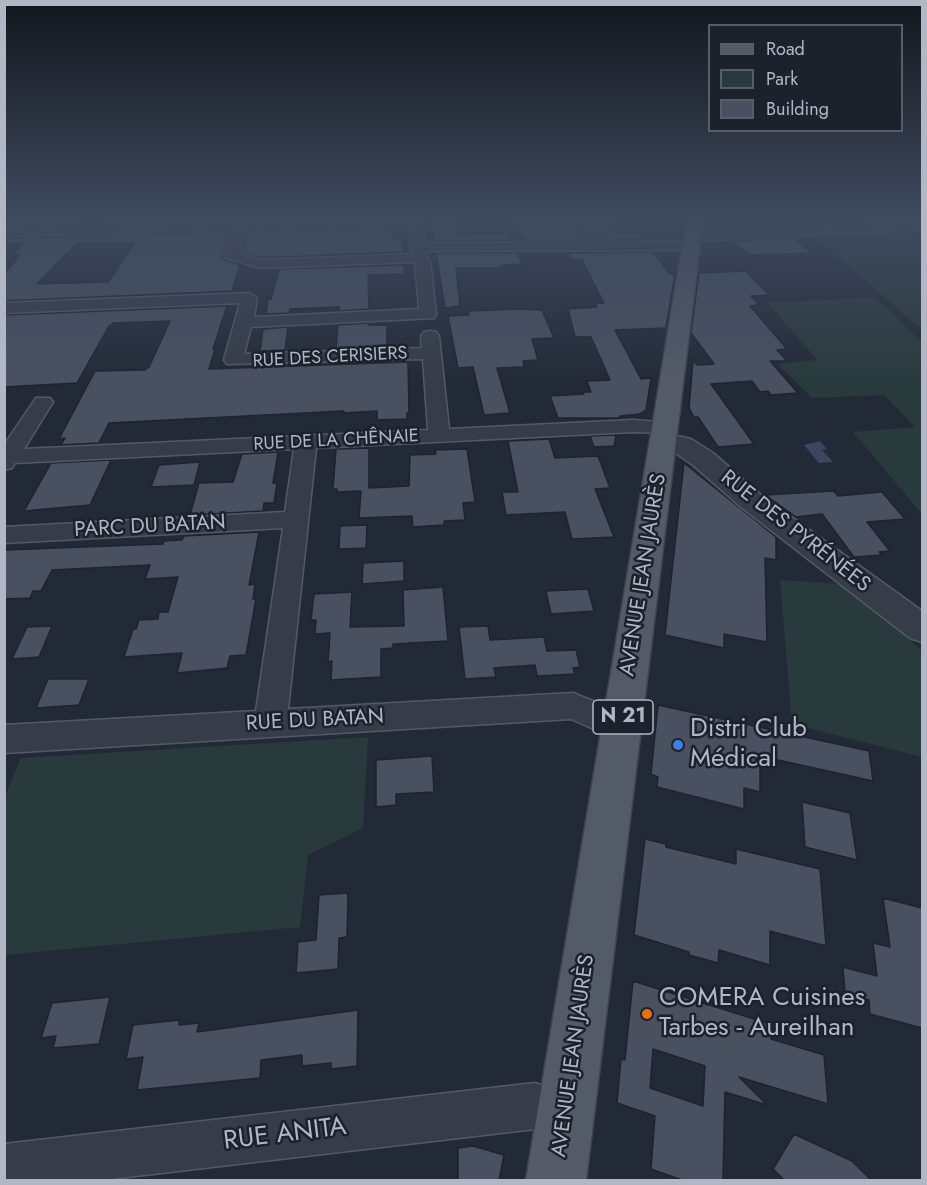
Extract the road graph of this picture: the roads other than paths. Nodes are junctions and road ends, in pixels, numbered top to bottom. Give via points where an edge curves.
1 (249, 274) edge
2 (293, 274) edge
3 (424, 274) edge
4 (687, 274) edge
5 (255, 281) junction
6 (4, 308) edge
7 (428, 314) junction
8 (244, 322) junction
9 (432, 353) junction
10 (43, 402) dead end
11 (665, 434) junction
12 (439, 436) junction
13 (306, 443) junction
14 (6, 459) edge
15 (295, 519) junction
16 (4, 535) edge
17 (922, 629) edge
18 (270, 724) junction
19 (621, 727) junction
20 (4, 739) edge
21 (564, 1116) junction
22 (4, 1168) edge
23 (556, 1180) edge

1 - 5 street
2 - 5 street
3 - 7 street, RUE DES CERISIERS
4 - 11 main road, AVENUE JEAN JAURÈS / N 21
5 - 6 street
5 - 8 street, RUE DES CERISIERS
7 - 8 street, RUE DES CERISIERS
7 - 9 street, RUE DES CERISIERS
8 - 9 street, RUE DES CERISIERS via 233,360
9 - 12 street, RUE DES CERISIERS
10 - 14 street
11 - 12 street, RUE DE LA CHÊNAIE via 633,426
11 - 17 street, RUE DES PYRÉNÉES via 703,459 751,501
11 - 19 main road, AVENUE JEAN JAURÈS / N 21
12 - 13 street, RUE DE LA CHÊNAIE
13 - 14 street, RUE DE LA CHÊNAIE
13 - 15 street
15 - 16 street, PARC DU BATAN
15 - 18 street
18 - 19 street, RUE DU BATAN via 573,706
18 - 20 street, RUE DU BATAN
19 - 21 main road, AVENUE JEAN JAURÈS / N 21
21 - 22 street, RUE ANITA via 535,1106
21 - 23 main road, AVENUE JEAN JAURÈS / N 21

